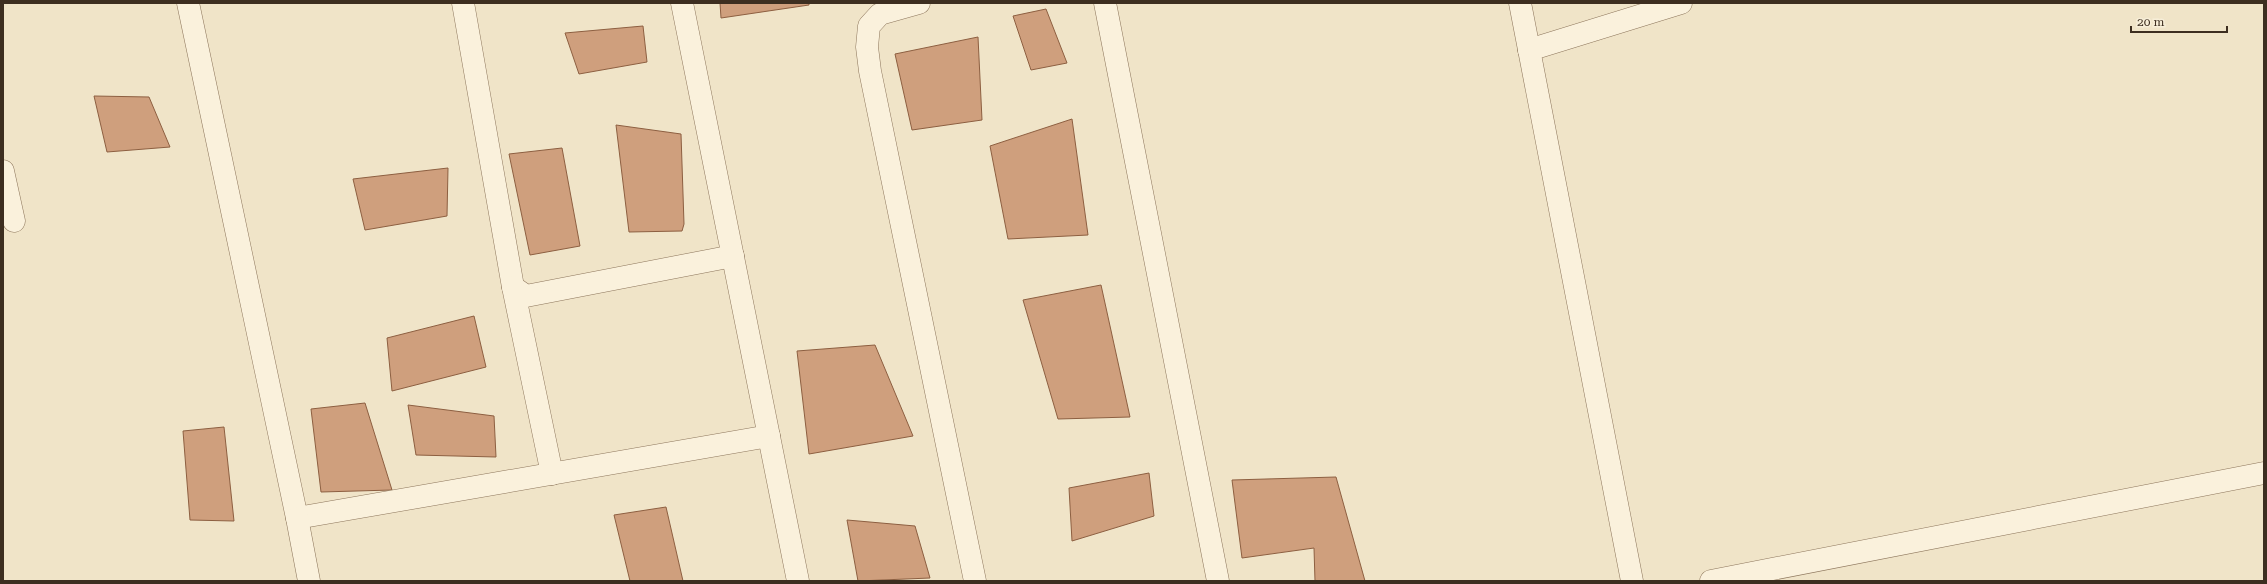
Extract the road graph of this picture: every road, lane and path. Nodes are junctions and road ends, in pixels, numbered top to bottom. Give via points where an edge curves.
1 (188, 3) edge
2 (463, 3) edge
3 (682, 3) edge
4 (919, 3) edge
5 (1105, 3) edge
6 (1520, 3) edge
7 (1681, 3) edge
8 (1529, 50) junction
9 (3, 171) edge
10 (14, 221) dead end
11 (732, 256) junction
12 (513, 287) junction
13 (769, 436) junction
14 (2264, 473) edge
15 (552, 474) junction
16 (297, 518) junction
17 (309, 581) edge
18 (798, 581) edge
19 (975, 581) edge
20 (1218, 581) edge
21 (1632, 581) edge
22 (1711, 581) edge

1 - 16 street
2 - 12 street
3 - 11 street
4 - 19 street via 880,14 869,26 867,47
5 - 20 street
6 - 8 street
7 - 8 street
8 - 21 street
9 - 10 street
11 - 12 street via 526,296
11 - 13 street
12 - 15 street
13 - 15 street
13 - 18 street
14 - 22 street
15 - 16 street
16 - 17 street

